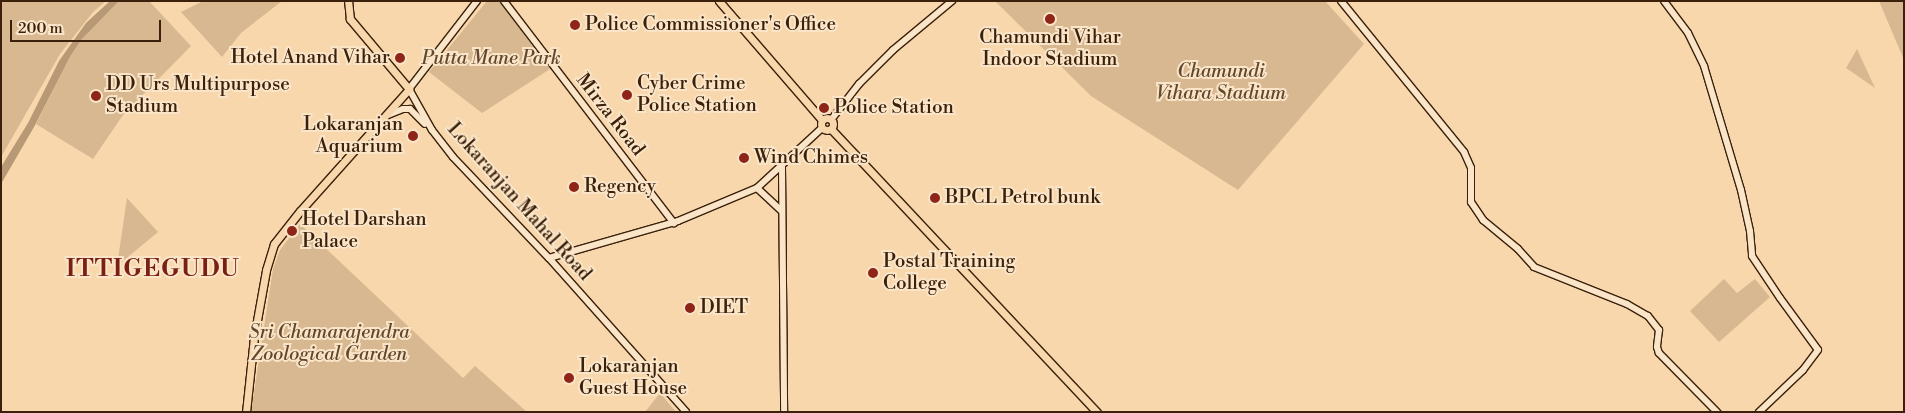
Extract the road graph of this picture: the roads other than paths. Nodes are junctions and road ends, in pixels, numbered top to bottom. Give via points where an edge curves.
1 (348, 1) edge
2 (478, 1) edge
3 (504, 1) edge
4 (719, 1) edge
5 (952, 1) edge
6 (1342, 1) edge
7 (1664, 1) edge
8 (409, 89) junction
9 (388, 115) junction
10 (822, 120) junction
11 (831, 120) junction
12 (822, 128) junction
13 (831, 129) junction
14 (432, 130) junction
15 (782, 167) junction
16 (757, 188) junction
17 (781, 210) junction
18 (674, 223) junction
19 (549, 258) junction
20 (246, 412) edge
21 (686, 412) edge
22 (784, 412) edge
23 (1097, 412) edge
24 (1717, 412) edge
25 (1760, 412) edge

1 - 8 main road, Lokaranjan Mahal Road via 350,19
2 - 8 street
3 - 18 street, Mirza Road
4 - 10 main road
5 - 11 street via 858,84
6 - 24 street via 1464,152 1472,168 1471,202 1483,220 1534,267 1627,304 1648,316 1659,330 1659,353
7 - 25 street via 1688,33 1704,66 1741,190 1752,256 1818,350 1803,370
8 - 9 main road
8 - 14 street, Lokaranjan Mahal Road
9 - 14 street via 403,109 410,110
9 - 20 main road via 274,244 254,337
10 - 11 main road
10 - 12 main road
11 - 13 main road
12 - 13 main road
12 - 15 street
13 - 23 main road
14 - 19 street, Lokaranjan Mahal Road via 453,157
15 - 16 street
15 - 17 street
16 - 17 street
16 - 18 street
17 - 22 street
18 - 19 street
19 - 21 street, Lokaranjan Mahal Road

